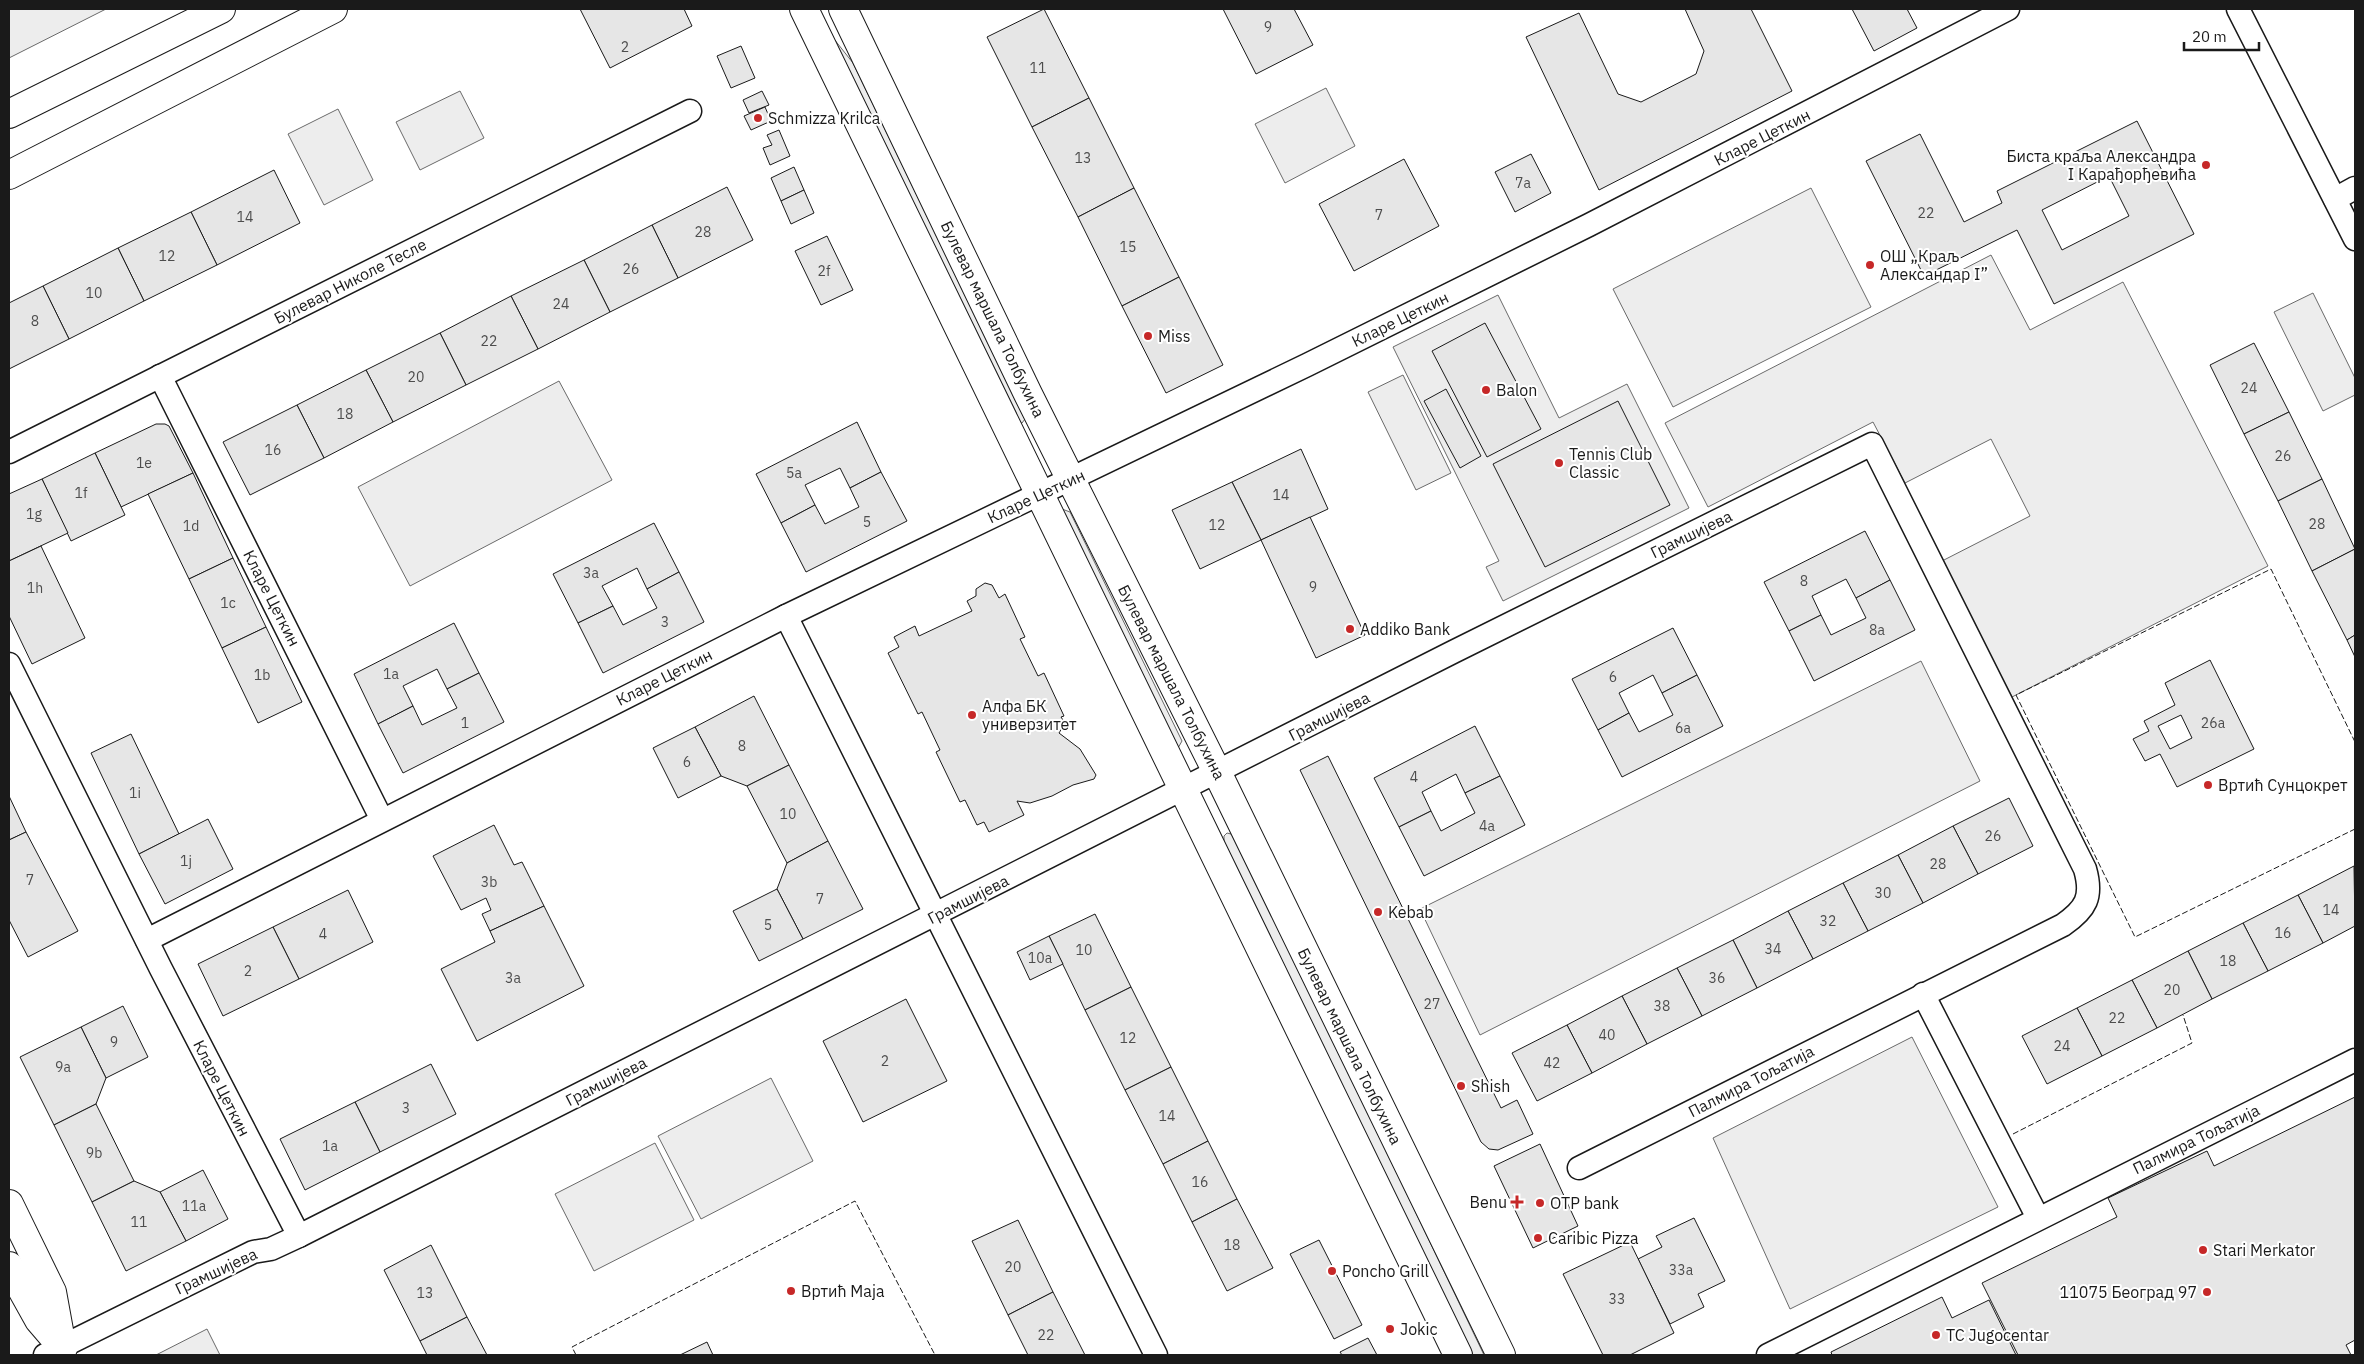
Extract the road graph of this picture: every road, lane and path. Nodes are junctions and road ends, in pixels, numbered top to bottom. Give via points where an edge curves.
1 (221, 9) edge
2 (333, 9) edge
3 (804, 9) edge
4 (843, 9) edge
5 (2008, 9) edge
6 (2238, 9) edge
7 (690, 111) dead end
8 (9, 114) edge
9 (9, 175) edge
10 (2355, 188) edge
11 (2335, 199) junction
12 (2355, 239) edge
13 (160, 376) junction
14 (1872, 444) joint
15 (9, 452) edge
16 (1070, 480) junction
17 (1038, 495) junction
18 (786, 616) junction
19 (9, 664) edge
20 (1217, 772) junction
21 (1184, 790) junction
22 (382, 820) junction
23 (934, 916) junction
24 (147, 940) junction
25 (1924, 994) junction
26 (2355, 1060) edge
27 (1579, 1168) dead end
28 (9, 1204) edge
29 (2038, 1218) junction
30 (298, 1236) junction
31 (9, 1266) edge
32 (58, 1352) edge
33 (1156, 1355) edge
34 (1458, 1355) edge
35 (1501, 1355) edge
36 (1768, 1355) edge

1 - 8 street
2 - 9 street
3 - 17 street
4 - 16 street, Булевар маршала Толбухина
5 - 16 street, Кларе Цеткин via 1590,225
6 - 11 street
7 - 13 street, Булевар Николе Тесле
10 - 11 street
11 - 12 street
13 - 15 street, Булевар Николе Тесле
13 - 22 street, Кларе Цеткин
14 - 20 street, Грамшијева
14 - 25 street, Палмира Тољатија via 2085,869 2090,891 2076,915 2063,926
16 - 17 street, Кларе Цеткин
16 - 20 street, Булевар маршала Толбухина
17 - 18 street, Кларе Цеткин
17 - 21 street
18 - 22 street, Кларе Цеткин
18 - 23 street
19 - 24 street, Кларе Цеткин
20 - 21 street, Грамшијева
20 - 35 street, Булевар маршала Толбухина
21 - 23 street, Грамшијева
21 - 34 street
22 - 24 street, Кларе Цеткин
23 - 30 street, Грамшијева
23 - 33 street
24 - 30 street, Кларе Цеткин
25 - 27 street, Палмира Тољатија
25 - 29 street
26 - 29 street, Палмира Тољатија
28 - 32 street via 52,1292
29 - 36 street, Палмира Тољатија
30 - 32 street, Грамшијева via 271,1249 252,1252
31 - 32 street

